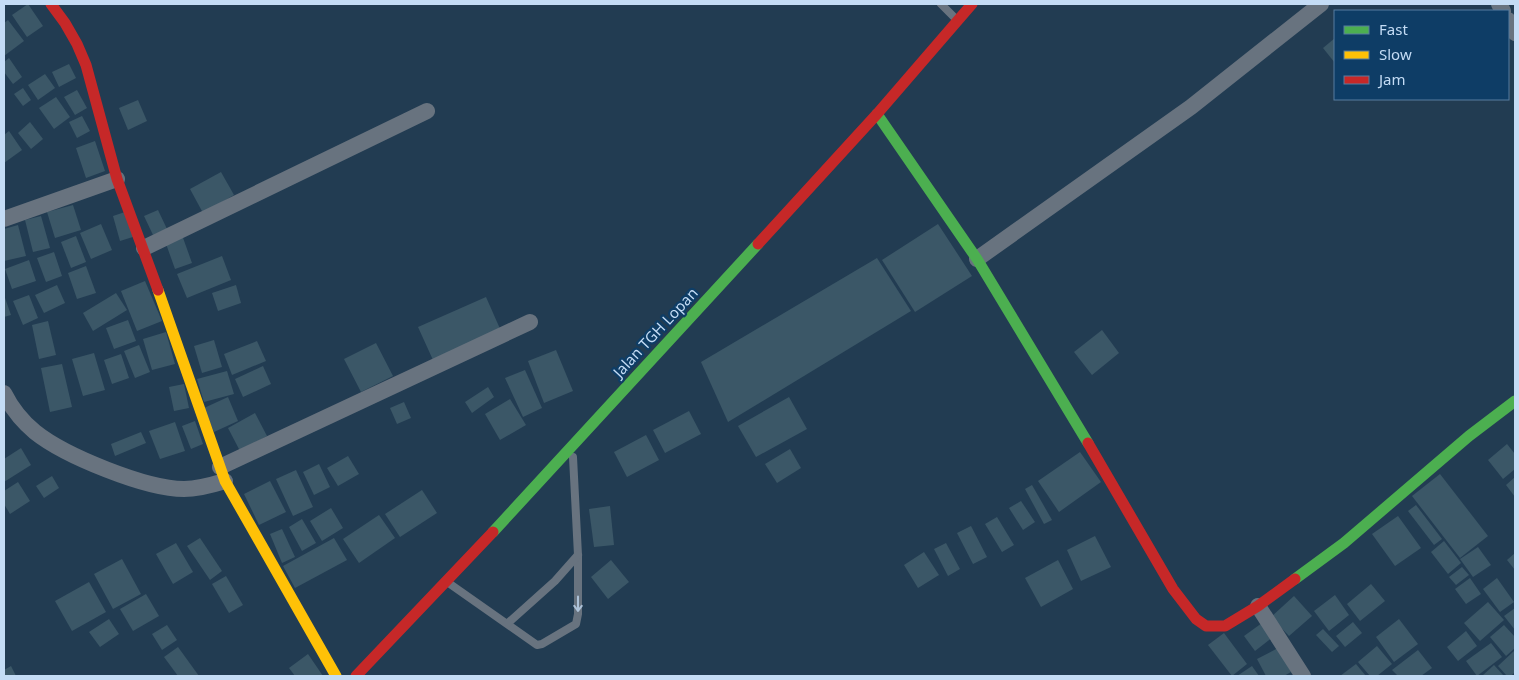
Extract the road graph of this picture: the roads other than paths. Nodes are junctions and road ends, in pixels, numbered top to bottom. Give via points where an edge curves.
1 (51, 4) edge
2 (941, 4) edge
3 (972, 4) edge
4 (1321, 4) edge
5 (957, 21) junction
6 (1509, 22) edge
7 (1515, 33) edge
8 (427, 111) dead end
9 (876, 114) junction
10 (117, 179) junction
11 (4, 219) edge
12 (144, 248) junction
13 (977, 259) junction
14 (530, 322) dead end
15 (4, 393) edge
16 (1515, 401) edge
17 (572, 444) junction
18 (223, 474) junction
19 (578, 555) junction
20 (447, 582) junction
21 (1258, 606) junction
22 (508, 623) junction
23 (336, 676) edge
24 (356, 676) edge
25 (1303, 676) edge

1 - 10 main road via 86,62
2 - 5 lane
3 - 5 main road, Jalan TGH Lopan
4 - 13 street via 1191,107
5 - 9 main road, Jalan TGH Lopan
6 - 7 street
8 - 12 street
9 - 13 main road
9 - 17 main road, Jalan TGH Lopan
10 - 11 street
10 - 12 main road
12 - 18 main road
13 - 21 main road via 1189,612 1202,624 1218,627 1234,622
14 - 18 street
15 - 18 street via 35,432 109,470 165,488 184,489 204,487
16 - 21 main road via 1344,543
17 - 19 lane
17 - 20 main road, Jalan TGH Lopan
18 - 23 main road
19 - 22 lane via 555,581
19 -> 22 lane via 576,624 537,645
20 - 22 lane
20 - 24 main road, Jalan TGH Lopan
21 - 25 street

